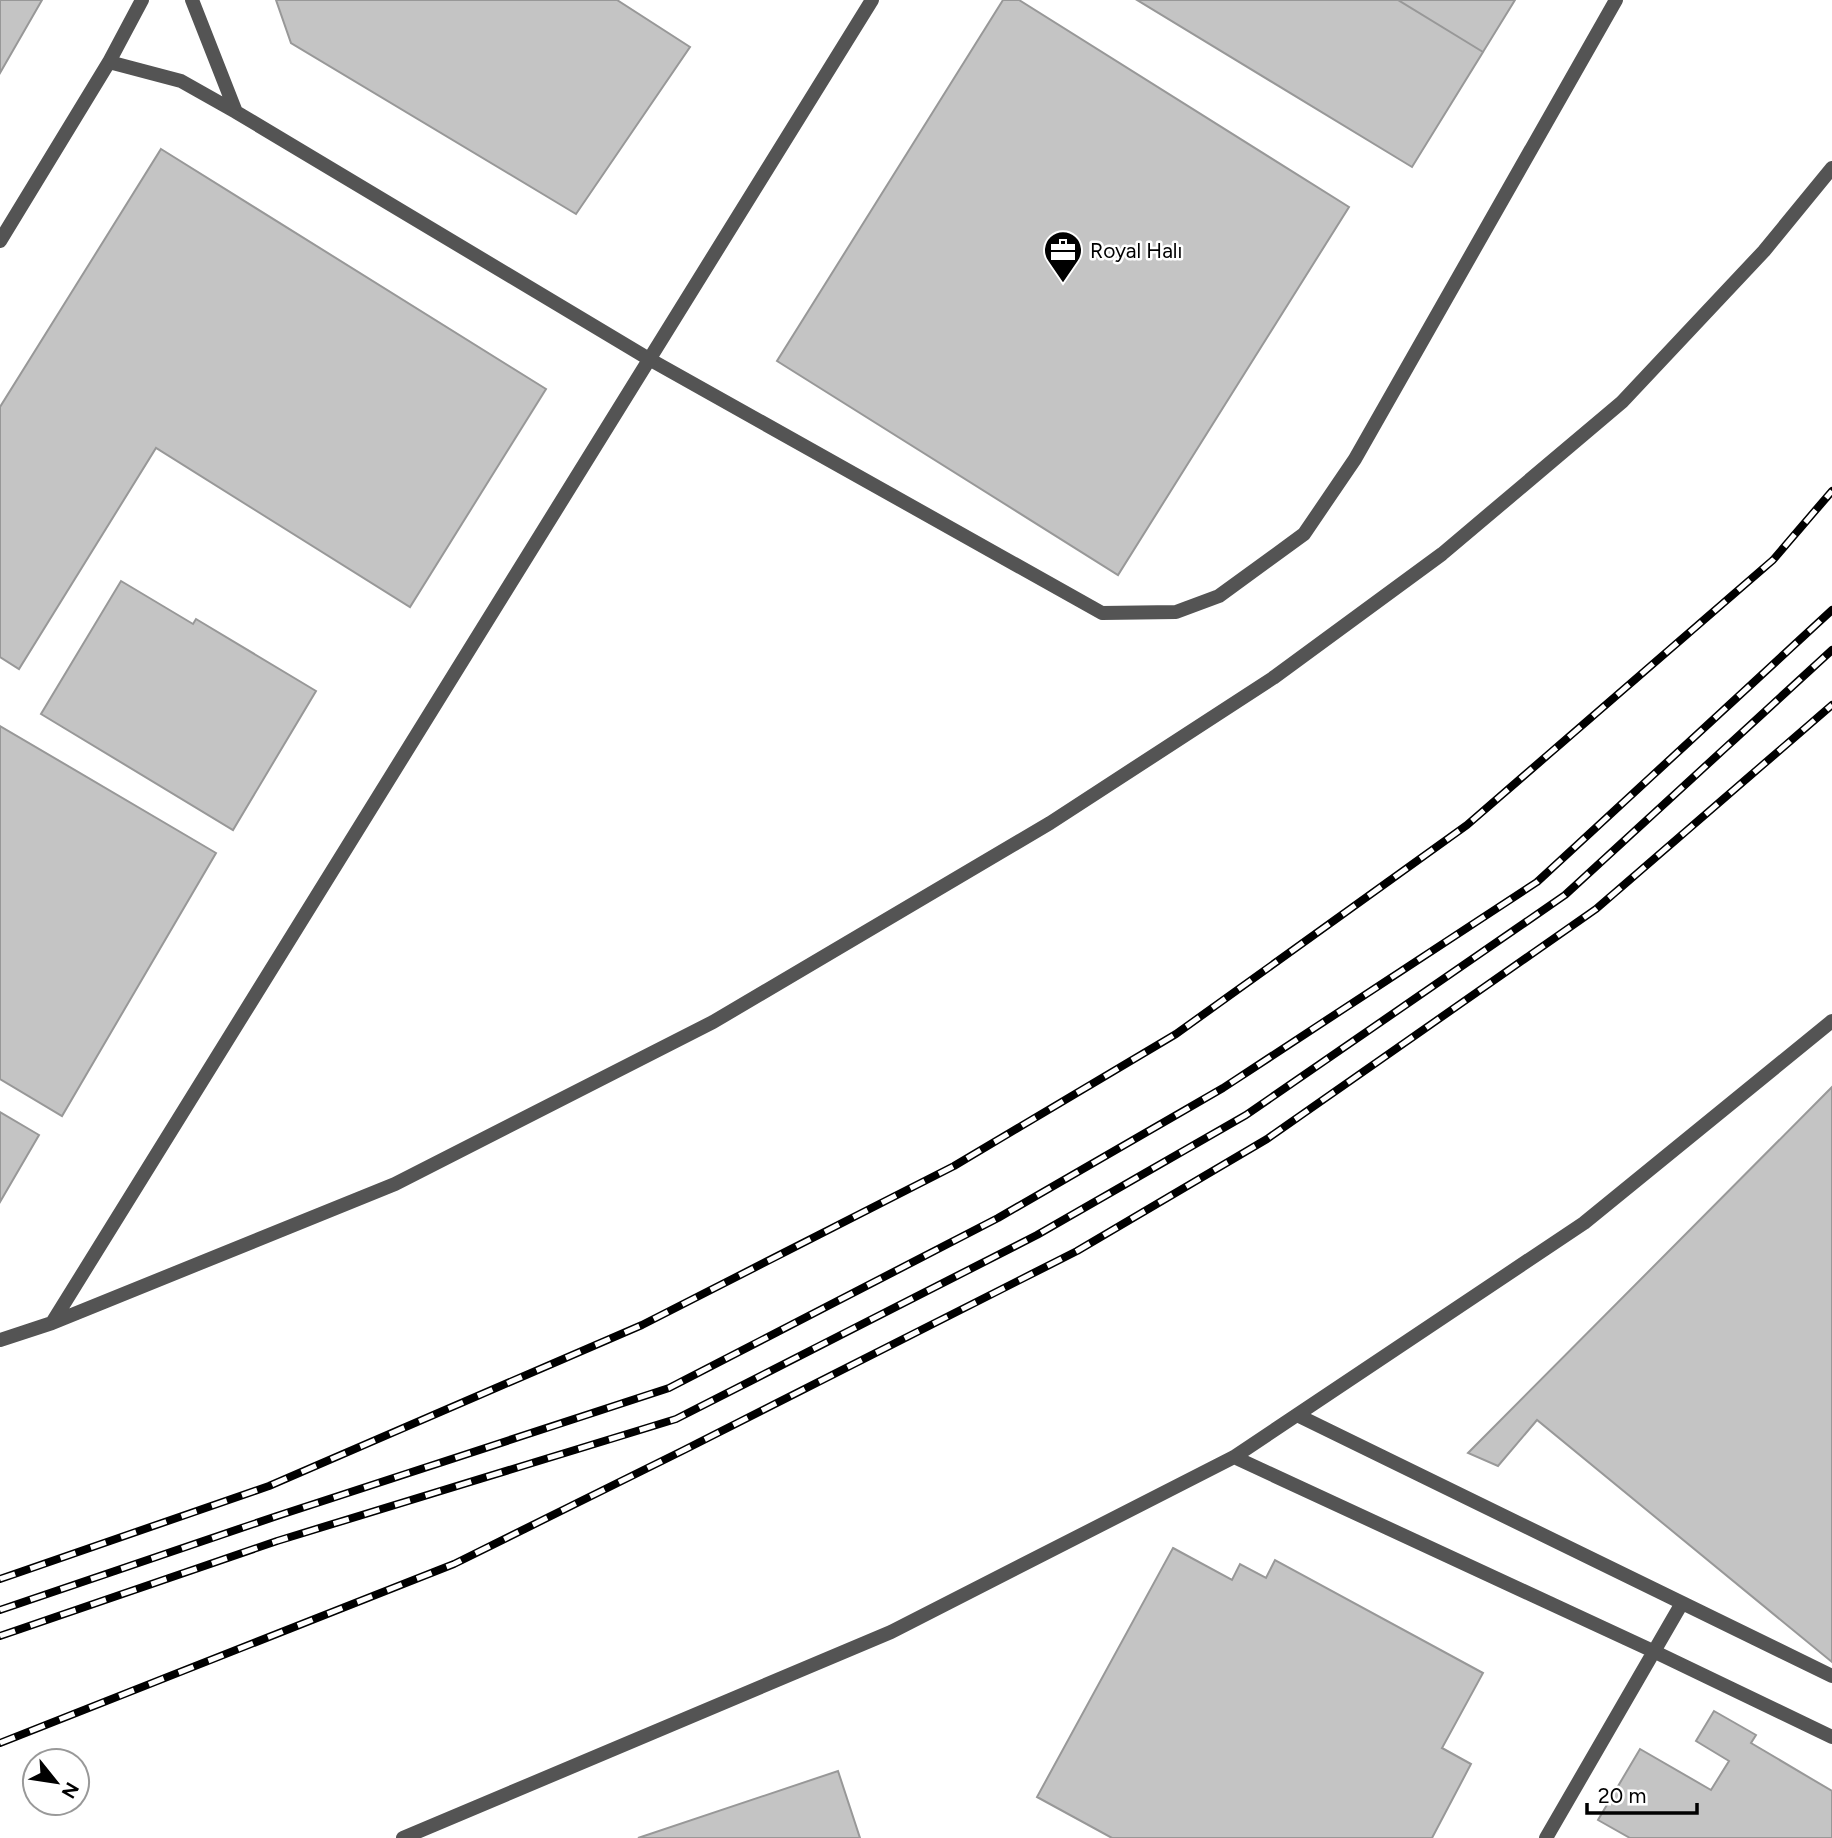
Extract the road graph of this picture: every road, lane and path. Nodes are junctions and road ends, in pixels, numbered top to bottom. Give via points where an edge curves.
1 (142, 0) edge
2 (192, 0) edge
3 (873, 0) edge
4 (1616, 0) edge
5 (109, 62) junction
6 (236, 112) junction
7 (1832, 168) edge
8 (0, 241) edge
9 (649, 359) junction
10 (1832, 1021) edge
11 (52, 1323) junction
12 (0, 1340) edge
13 (1297, 1415) junction
14 (1234, 1457) junction
15 (1682, 1603) junction
16 (1653, 1651) junction
17 (1832, 1676) edge
18 (1832, 1737) edge
19 (403, 1838) edge
20 (1546, 1838) edge

1 - 5 street
2 - 6 street
3 - 9 street
4 - 9 street via 1354,460 1304,534 1219,596 1176,612 1101,613
5 - 6 street via 181,81
5 - 8 street
6 - 9 street
7 - 11 street via 1764,251 1622,402 1441,554 1273,678 1050,823 713,1022 395,1184
9 - 11 street
10 - 13 street via 1584,1223
11 - 12 street
13 - 14 street
13 - 15 street
14 - 16 street
14 - 19 street via 891,1632
15 - 16 street
15 - 17 street
16 - 18 street
16 - 20 street

